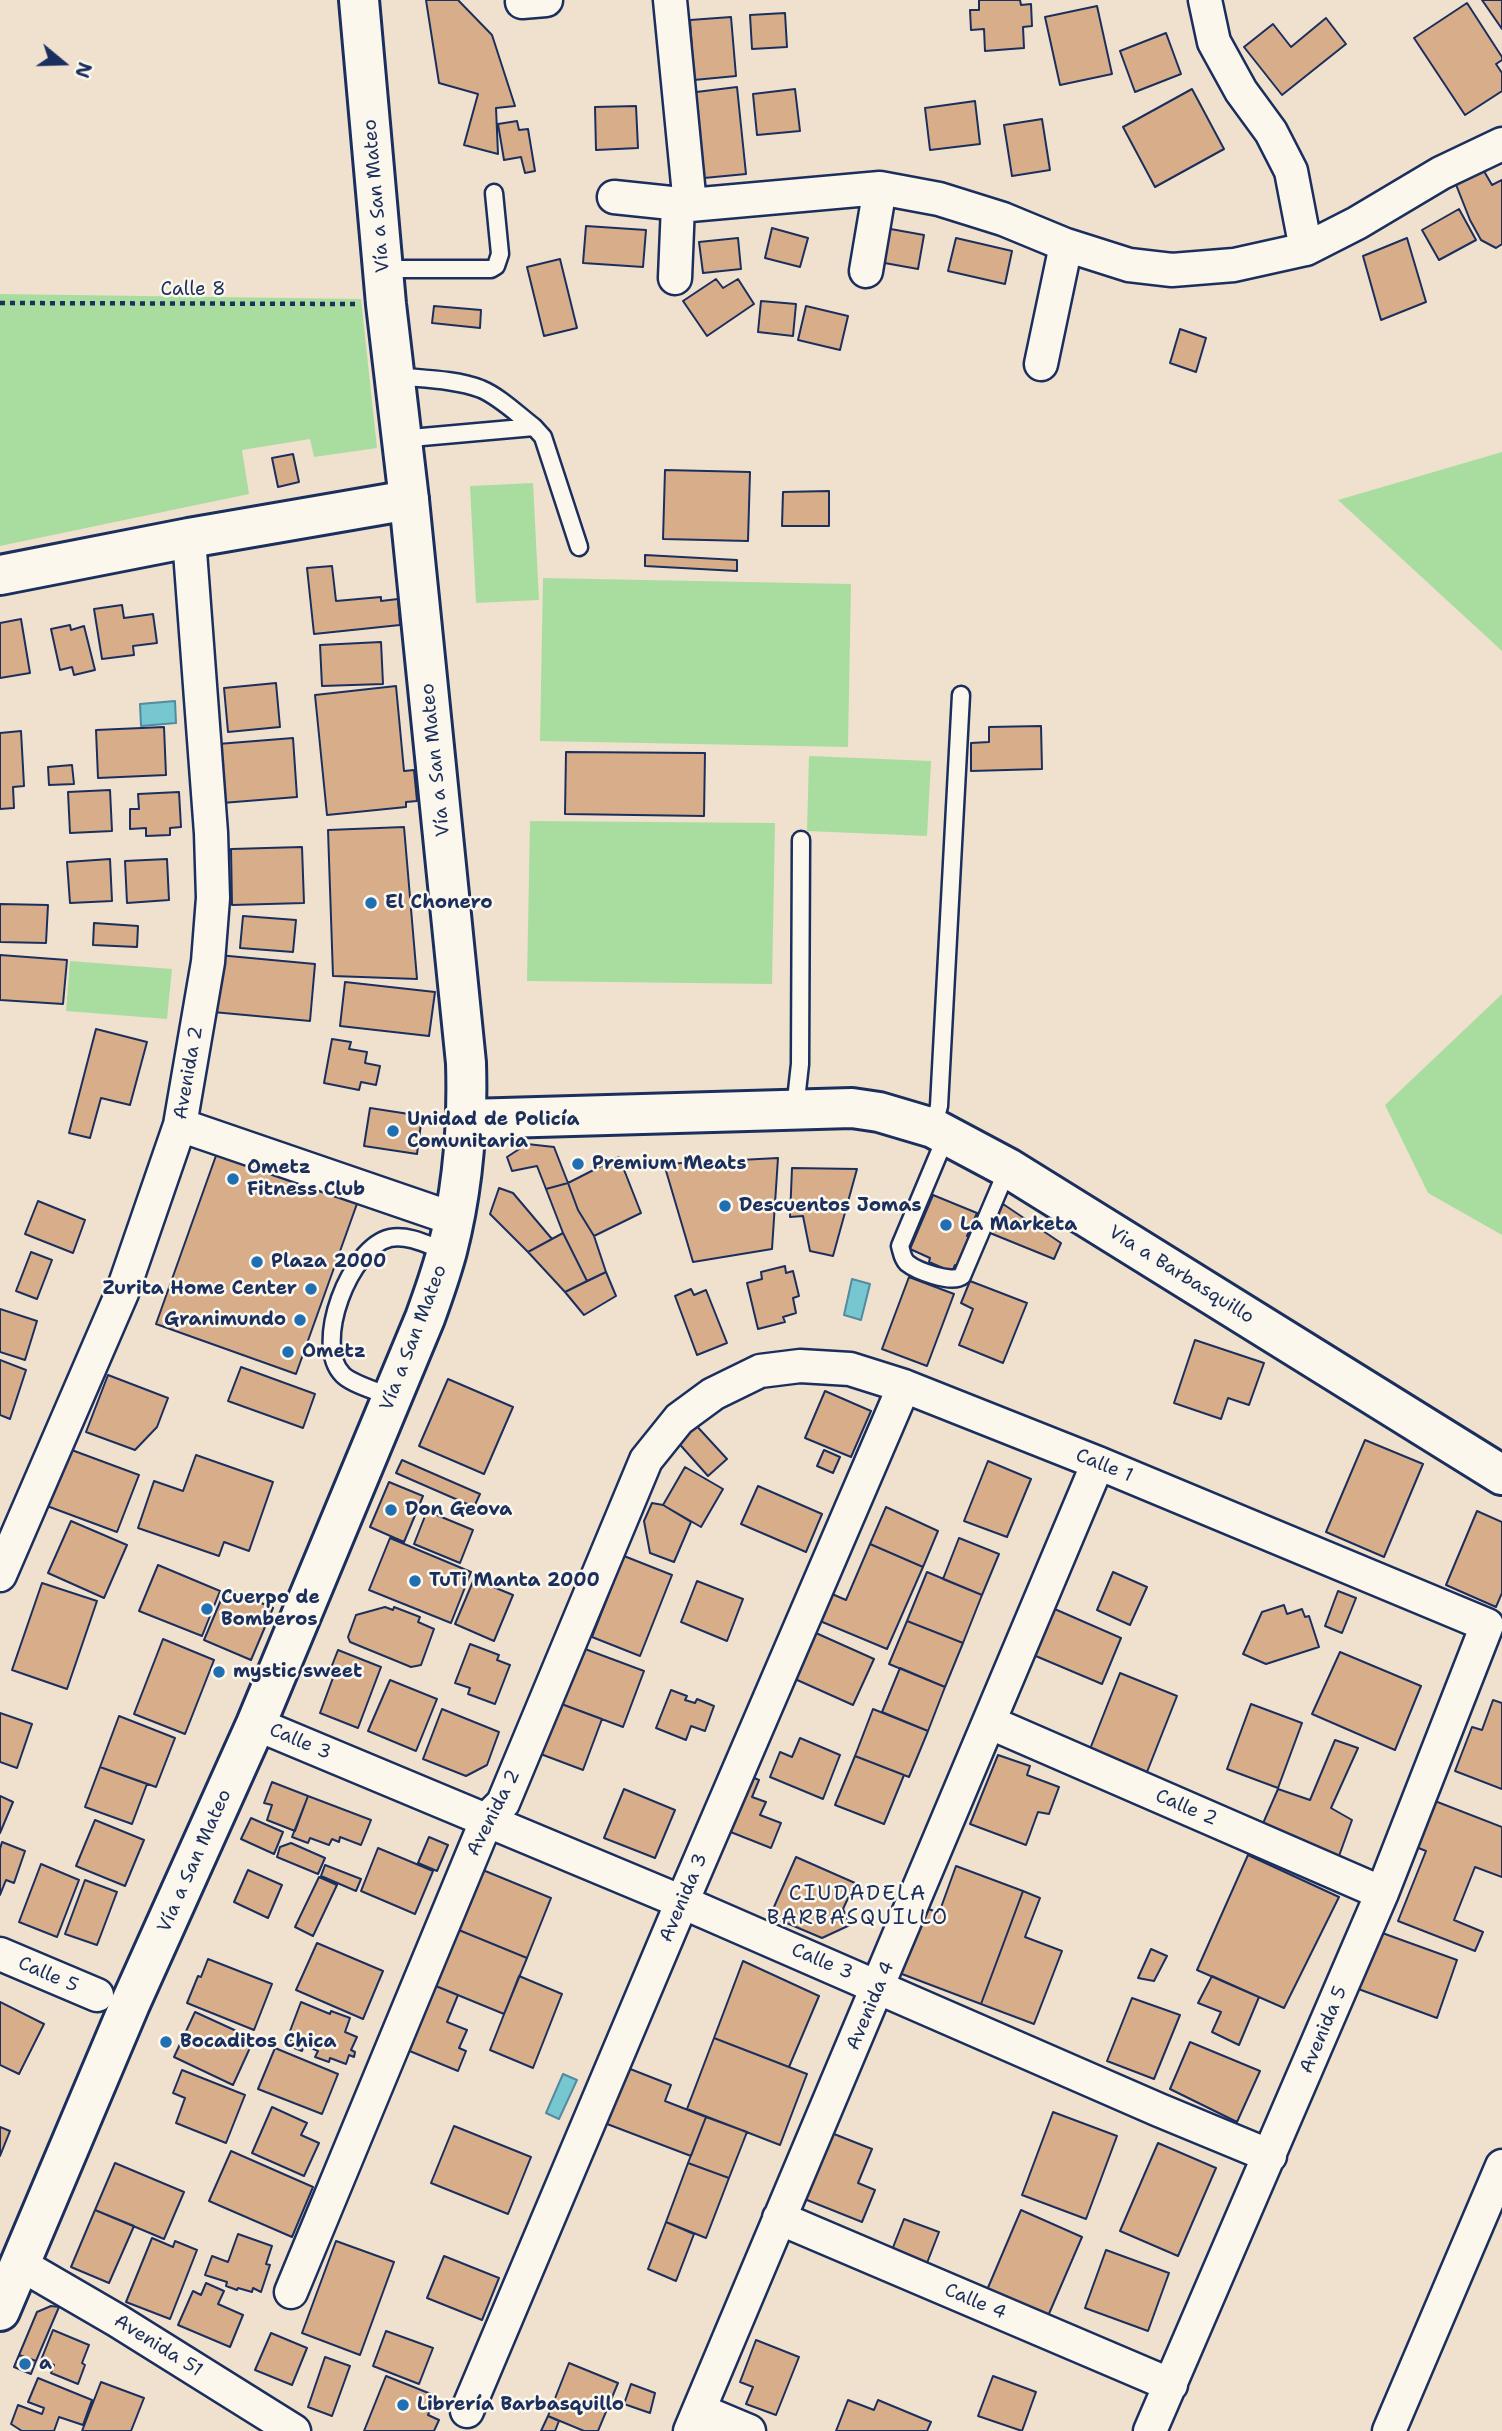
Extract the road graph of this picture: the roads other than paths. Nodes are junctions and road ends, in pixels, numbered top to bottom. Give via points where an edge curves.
1 (359, 0) edge
2 (670, 0) edge
3 (1205, 0) edge
4 (1502, 144) edge
5 (880, 188) junction
6 (494, 193) dead end
7 (614, 197) dead end
8 (684, 205) junction
9 (1066, 245) junction
10 (1306, 249) junction
11 (866, 271) dead end
12 (675, 278) dead end
13 (385, 286) junction
14 (1041, 363) dead end
15 (394, 376) junction
16 (534, 427) junction
17 (402, 440) junction
18 (409, 500) junction
19 (189, 538) junction
20 (579, 547) dead end
21 (0, 575) edge
22 (961, 695) dead end
23 (801, 840) dead end
24 (795, 1109) junction
25 (468, 1119) junction
26 (180, 1125) junction
27 (940, 1131) junction
28 (1008, 1168) junction
29 (451, 1236) junction
30 (904, 1386) junction
31 (713, 1394) joint
32 (392, 1397) junction
33 (1098, 1463) junction
34 (1502, 1475) edge
35 (0, 1575) edge
36 (1487, 1625) joint
37 (991, 1723) junction
38 (256, 1724) junction
39 (487, 1819) junction
40 (1382, 1893) junction
41 (682, 1902) junction
42 (0, 1954) edge
43 (879, 1987) junction
44 (97, 1995) dead end
45 (1270, 2156) junction
46 (1502, 2166) edge
47 (779, 2218) junction
48 (20, 2264) junction
49 (291, 2292) dead end
50 (0, 2311) edge
51 (1171, 2385) junction
52 (467, 2410) dead end
53 (695, 2420) edge
54 (294, 2431) edge
55 (749, 2431) edge
56 (1150, 2431) edge
57 (1389, 2431) edge

1 - 13 main road, Vía a San Mateo
2 - 8 street
3 - 10 street via 1214,42 1291,171
4 - 10 street
5 - 8 street
5 - 9 street via 939,198
5 - 11 street
6 - 13 lane via 500,254 496,266
7 - 8 street
8 - 12 street
9 - 10 street via 1129,265 1172,270 1234,265
9 - 14 street
13 - 15 main road, Vía a San Mateo
15 - 16 lane via 481,389
15 - 17 main road, Vía a San Mateo
16 - 17 lane
16 - 20 lane via 543,438
17 - 18 main road, Vía a San Mateo
18 - 19 main road
18 - 25 main road, Vía a San Mateo via 450,890
19 - 21 main road
19 - 26 street, Avenida 2 via 214,898 208,962
22 - 27 lane
23 - 24 lane via 800,1051
24 - 25 main road, Via a Barbasquillo
24 - 27 main road, Via a Barbasquillo via 879,1112
25 - 29 main road, Vía a San Mateo
26 - 29 street
26 - 35 street, Avenida 2 via 122,1293
27 - 28 main road, Via a Barbasquillo
27 - 28 lane via 900,1246 908,1264 948,1280 962,1276
28 - 34 main road, Via a Barbasquillo
29 - 32 main road, Vía a San Mateo via 425,1318
29 - 32 lane via 387,1238 374,1247 359,1263 333,1319 332,1360 344,1377
30 - 31 street, Calle 1 via 850,1369 800,1366 760,1371
30 - 33 street, Calle 1
30 - 41 street, Avenida 3
31 - 39 street, Avenida 2 via 679,1419 646,1460 503,1803
32 - 38 main road, Vía a San Mateo
33 - 36 street, Calle 1
33 - 37 street, Avenida 4
36 - 40 street, Avenida 5
37 - 40 street, Calle 2
37 - 43 street, Avenida 4
38 - 39 street, Calle 3
38 - 48 main road, Vía a San Mateo
39 - 41 street, Calle 3
39 - 49 street, Avenida 2
40 - 45 street, Avenida 5
41 - 43 street, Calle 3
41 - 52 street, Avenida 3
42 - 44 street, Calle 5
43 - 45 street, Calle 3
43 - 47 street, Avenida 4
45 - 51 street, Avenida 5
46 - 57 street
47 - 51 street, Calle 4
47 - 53 street, Avenida 4
48 - 50 main road, Vía a San Mateo
48 - 54 street, Avenida 51
51 - 56 street, Avenida 5
53 - 55 street

